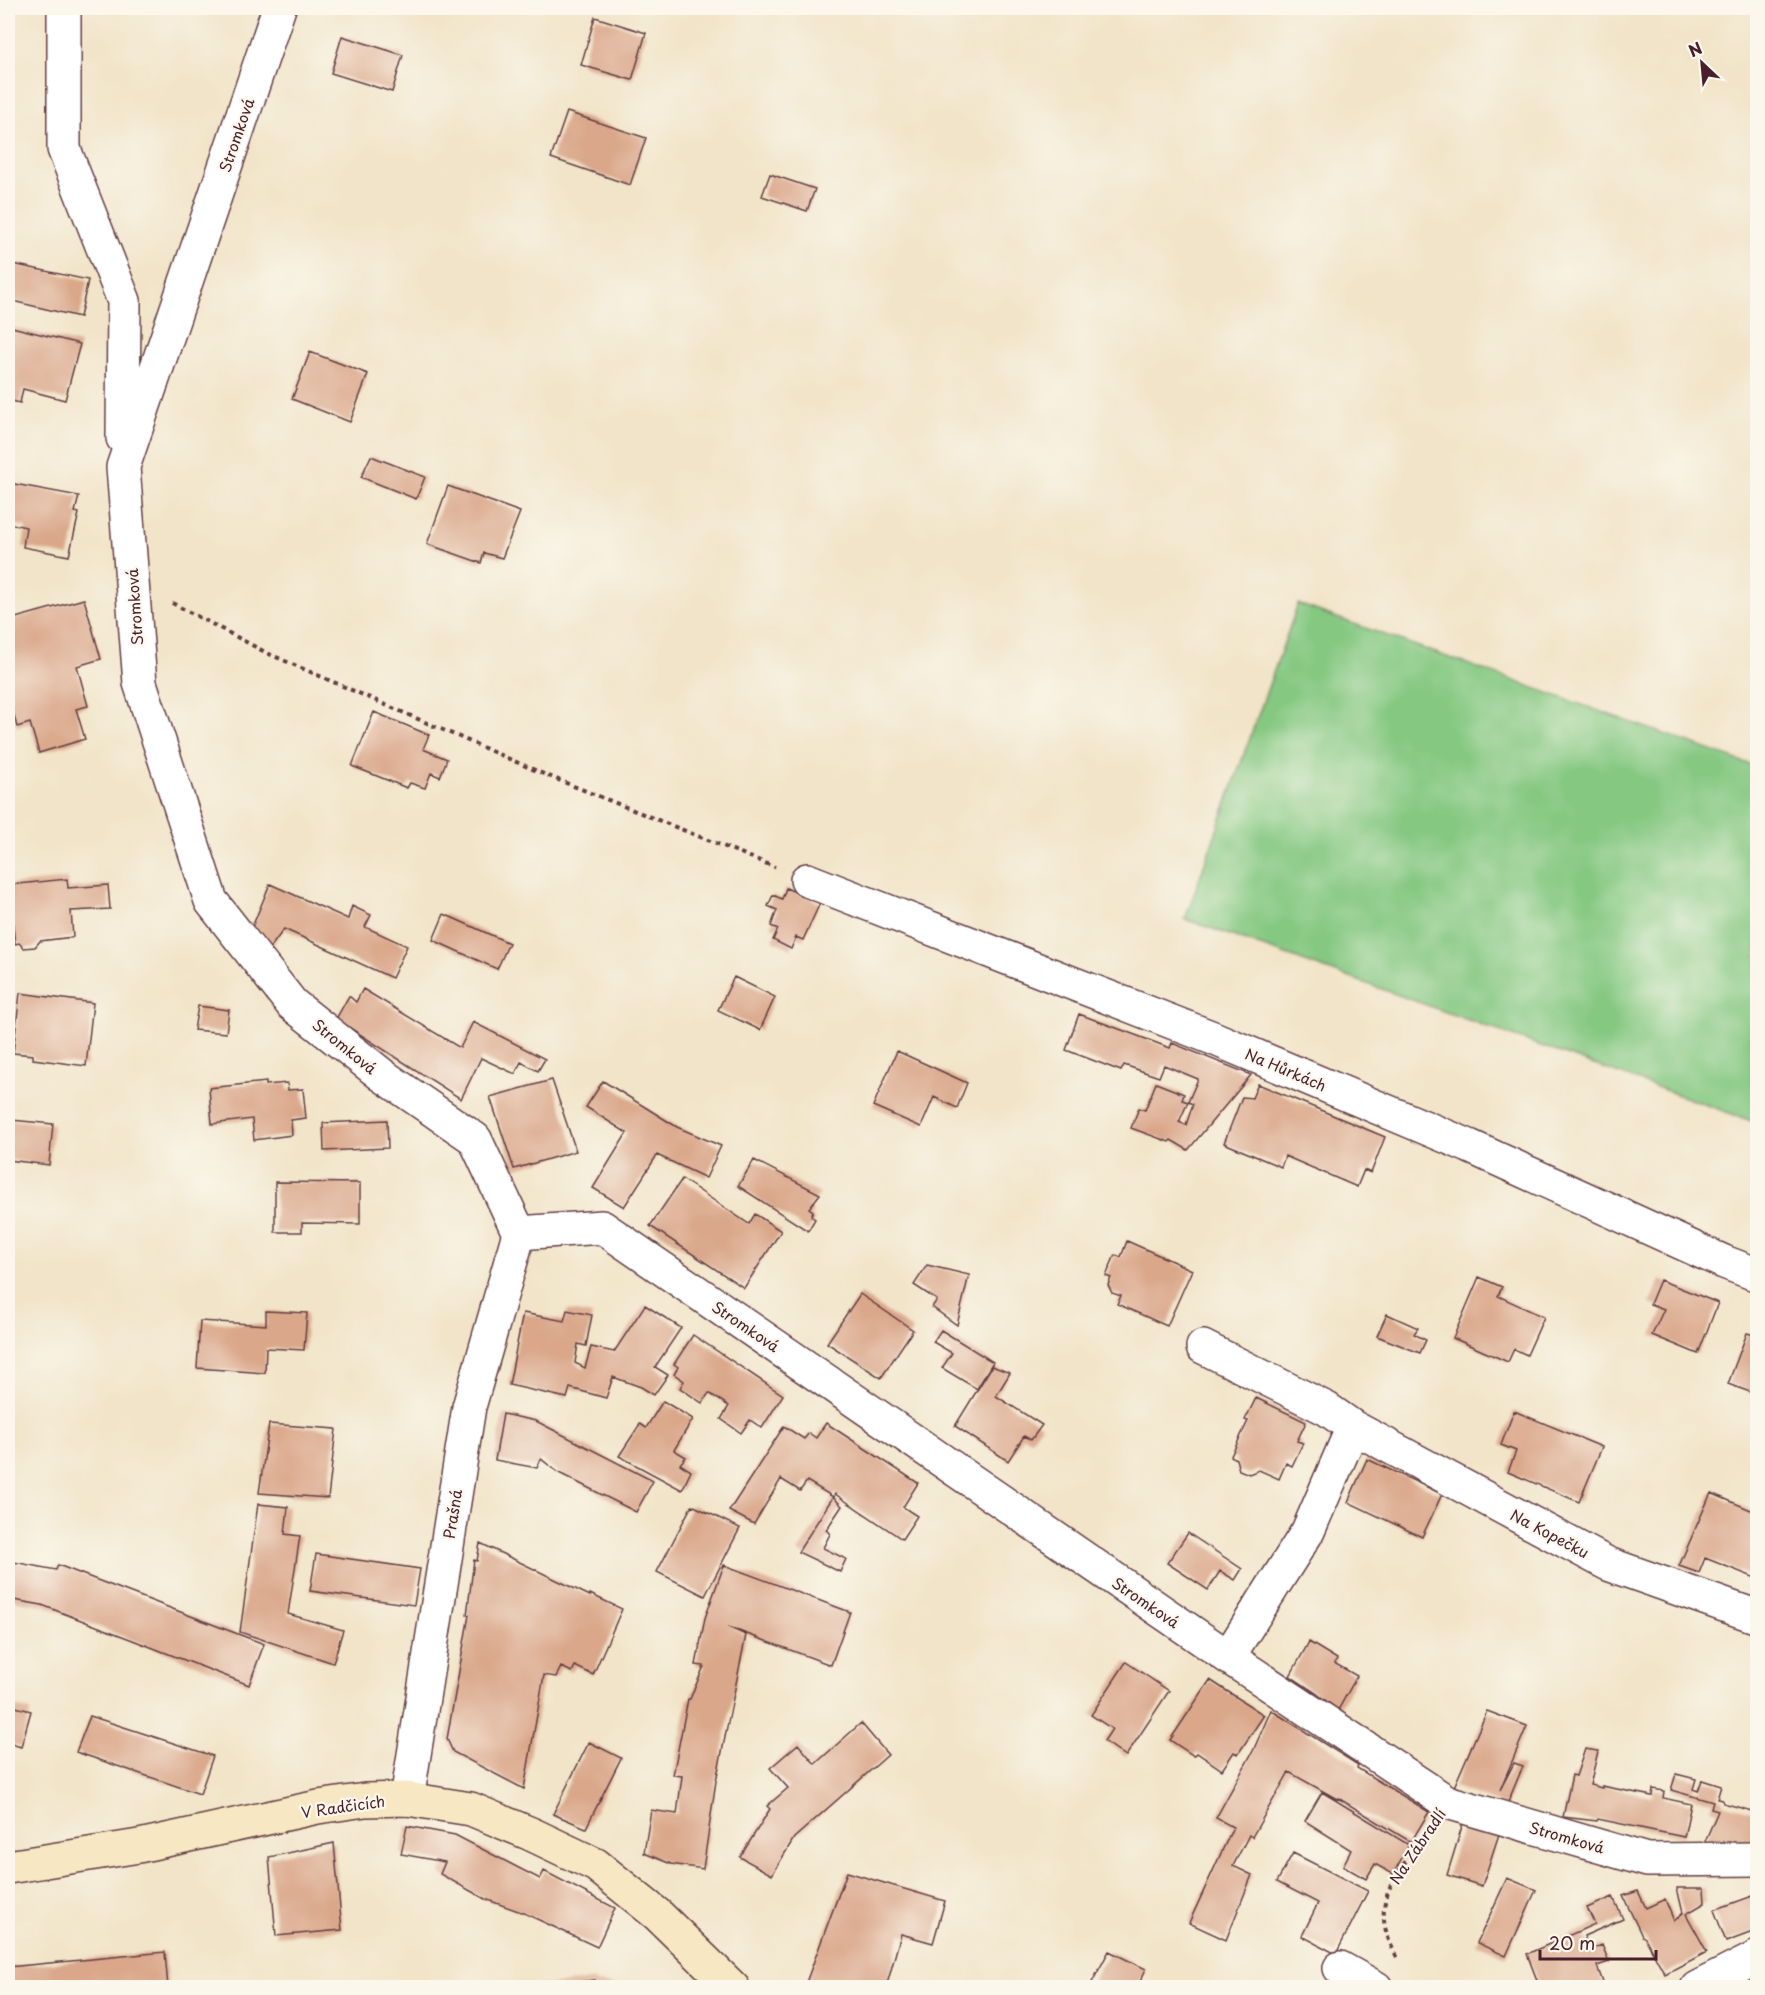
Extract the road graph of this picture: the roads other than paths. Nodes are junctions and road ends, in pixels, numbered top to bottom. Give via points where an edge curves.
1 (64, 8) edge
2 (279, 8) edge
3 (123, 467) junction
4 (807, 880) road end
5 (519, 1233) junction
6 (1758, 1275) edge
7 (1203, 1347) dead end
8 (1353, 1427) junction
9 (1758, 1617) edge
10 (1228, 1658) junction
11 (407, 1799) junction
12 (1758, 1859) edge
13 (8, 1867) edge
14 (1758, 1957) edge
15 (1340, 1968) dead end
16 (733, 1988) edge
17 (1376, 1988) edge
18 (1697, 1988) edge

1 - 3 street, Stromková via 64,149 124,301
2 - 3 street, Stromková
3 - 5 street, Stromková via 140,683 211,901 292,1004 382,1075 475,1139
4 - 6 street, Na Hůrkách via 1213,1038 1469,1146
5 - 10 street, Stromková via 602,1227
5 - 11 street, Prašná via 469,1407
7 - 8 street, Na Kopečku via 1328,1409
8 - 9 street, Na Kopečku via 1608,1564
8 - 10 street via 1308,1531
10 - 12 street, Stromková via 1447,1802 1647,1860
11 - 13 street, V Radčicích via 318,1807 139,1846
11 - 16 street, V Radčicích via 471,1809 596,1865 658,1915
14 - 18 street
15 - 17 street

